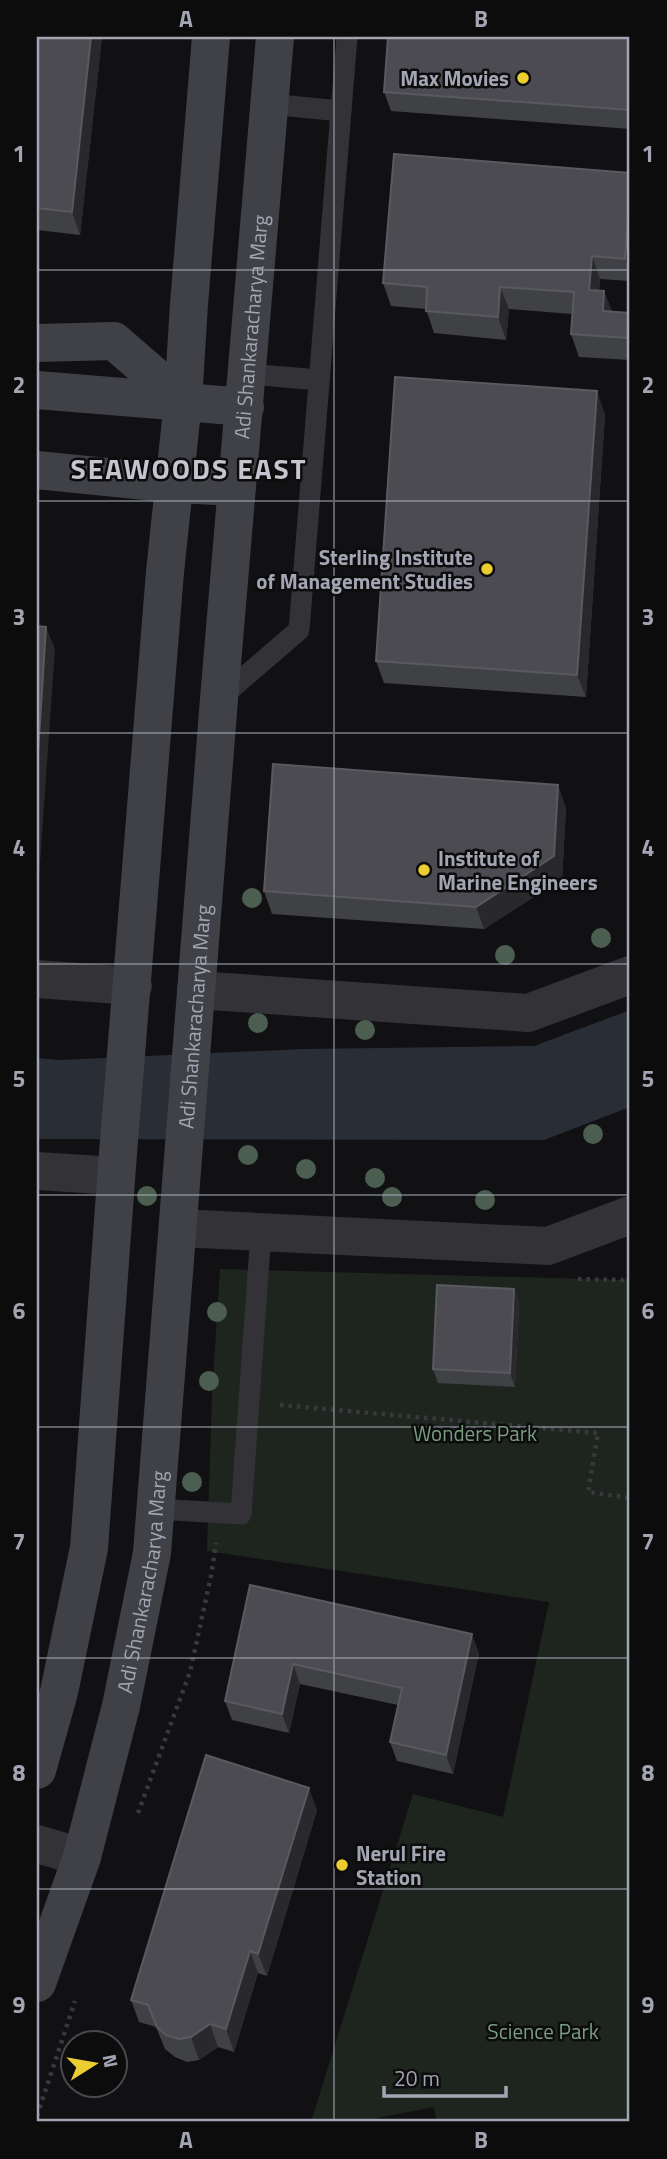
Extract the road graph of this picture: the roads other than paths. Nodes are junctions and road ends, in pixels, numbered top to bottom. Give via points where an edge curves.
1 (211, 37) edge
2 (275, 37) edge
3 (347, 37) edge
4 (269, 104) junction
5 (341, 111) junction
6 (37, 343) edge
7 (319, 380) junction
8 (37, 390) edge
9 (246, 390) junction
10 (183, 401) junction
11 (37, 470) edge
12 (77, 475) junction
13 (176, 484) junction
14 (237, 487) junction
15 (37, 488) edge
16 (219, 699) junction
17 (630, 975) edge
18 (37, 979) edge
19 (132, 1002) junction
20 (195, 1005) junction
21 (117, 1165) junction
22 (37, 1171) edge
23 (630, 1215) edge
24 (177, 1228) junction
25 (261, 1233) junction
26 (156, 1509) junction
27 (37, 1770) edge
28 (37, 1844) edge
29 (82, 1857) junction
30 (37, 1983) edge

1 - 10 main road
2 - 4 main road, Adi Shankaracharya Marg
3 - 5 lane
4 - 5 lane
4 - 9 main road, Adi Shankaracharya Marg
5 - 7 lane
6 - 10 main road via 114,341
7 - 9 lane
7 - 16 lane via 299,630
8 - 10 main road
9 - 10 main road
9 - 14 main road, Adi Shankaracharya Marg
10 - 13 main road
11 - 12 main road
12 - 13 main road
12 - 15 main road
13 - 14 main road
13 - 19 main road via 165,572
14 - 16 main road, Adi Shankaracharya Marg
16 - 20 main road, Adi Shankaracharya Marg
17 - 20 street via 528,1013
18 - 19 street
19 - 21 main road
20 - 24 main road, Adi Shankaracharya Marg
21 - 22 street
21 - 27 main road via 89,1548 59,1692
23 - 25 street via 548,1246
24 - 25 street
24 - 26 main road, Adi Shankaracharya Marg
25 - 26 lane via 241,1514
26 - 29 main road, Adi Shankaracharya Marg via 152,1553 121,1706
28 - 29 street
29 - 30 main road, Adi Shankaracharya Marg

